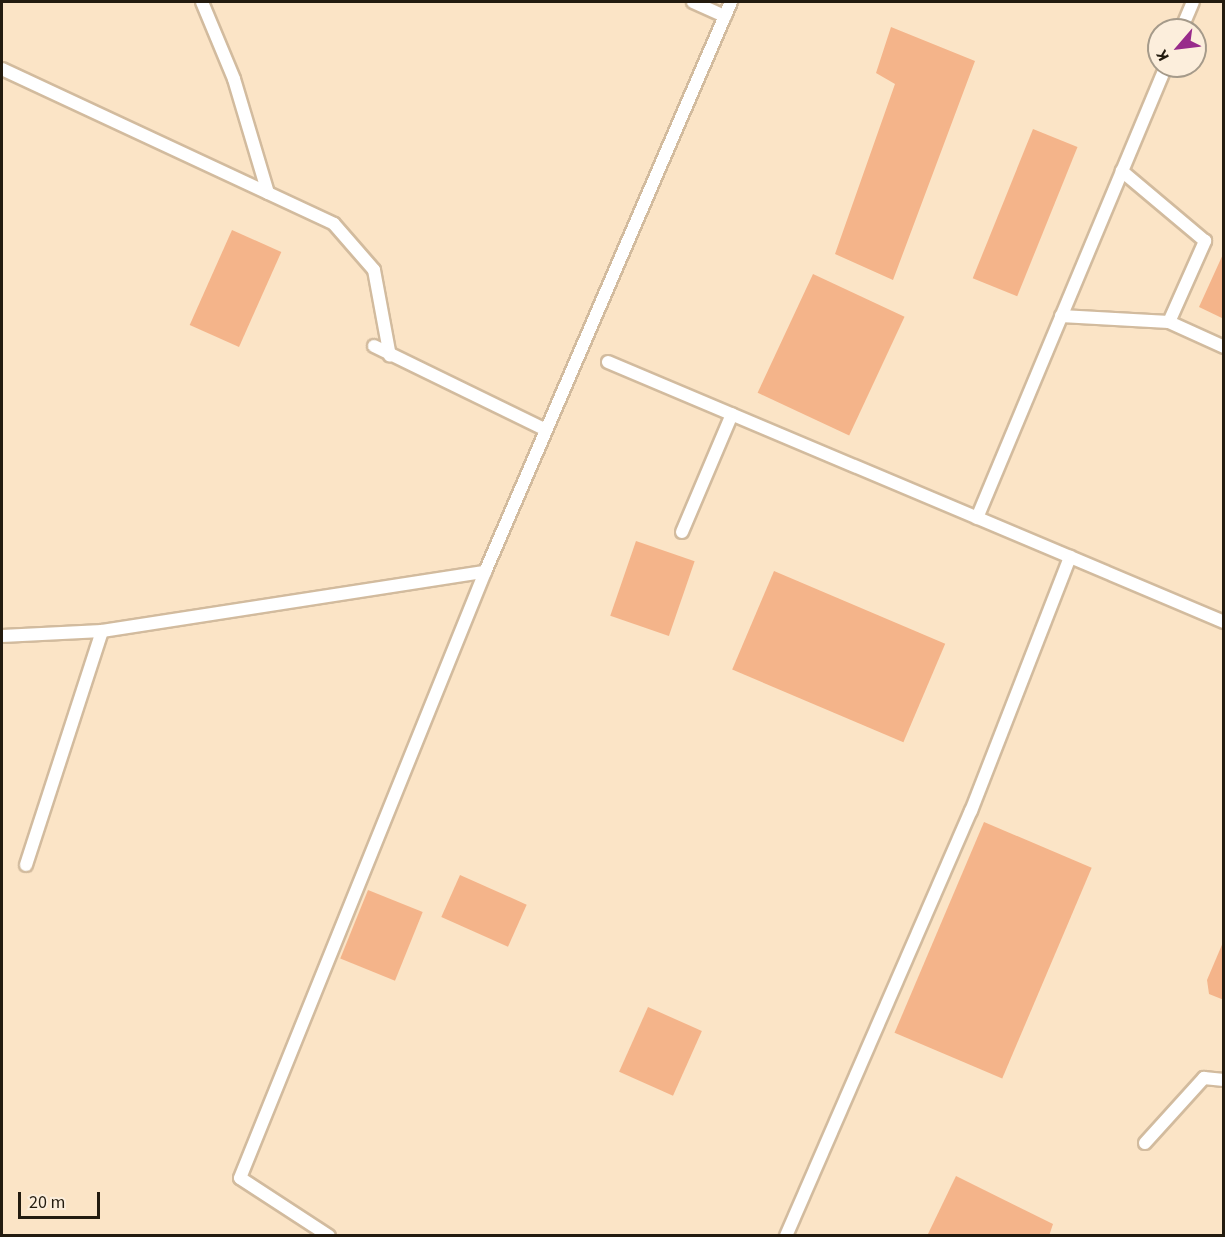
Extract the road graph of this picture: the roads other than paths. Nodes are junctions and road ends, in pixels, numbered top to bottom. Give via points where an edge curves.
1 (202, 2) edge
2 (693, 2) edge
3 (731, 2) edge
4 (1193, 2) edge
5 (725, 16) junction
6 (1186, 18) edge
7 (2, 69) edge
8 (1161, 78) edge
9 (1122, 171) junction
10 (268, 193) junction
11 (1062, 316) junction
12 (1169, 322) junction
13 (374, 346) dead end
14 (1224, 347) edge
15 (390, 356) junction
16 (608, 362) dead end
17 (732, 414) junction
18 (546, 430) junction
19 (977, 518) junction
20 (682, 532) dead end
21 (1070, 557) junction
22 (485, 572) junction
23 (1224, 622) edge
24 (102, 631) junction
25 (2, 636) edge
26 (26, 865) dead end
27 (1224, 1080) edge
28 (1144, 1143) dead end
29 (328, 1236) edge
30 (786, 1236) edge

1 - 10 lane via 234,79
2 - 5 lane
3 - 5 lane
4 - 6 lane
5 - 18 lane
7 - 10 lane
8 - 9 lane
9 - 11 lane
9 - 12 lane via 1205,241
10 - 15 lane via 334,224 374,270
11 - 12 lane
11 - 19 lane
12 - 14 lane
13 - 15 lane
15 - 18 lane
16 - 17 lane
17 - 19 lane
17 - 20 lane
18 - 22 lane
19 - 21 lane
21 - 23 lane
21 - 30 lane via 970,811
22 - 24 lane
22 - 29 lane via 240,1178
24 - 25 lane
24 - 26 lane
27 - 28 lane via 1204,1078

